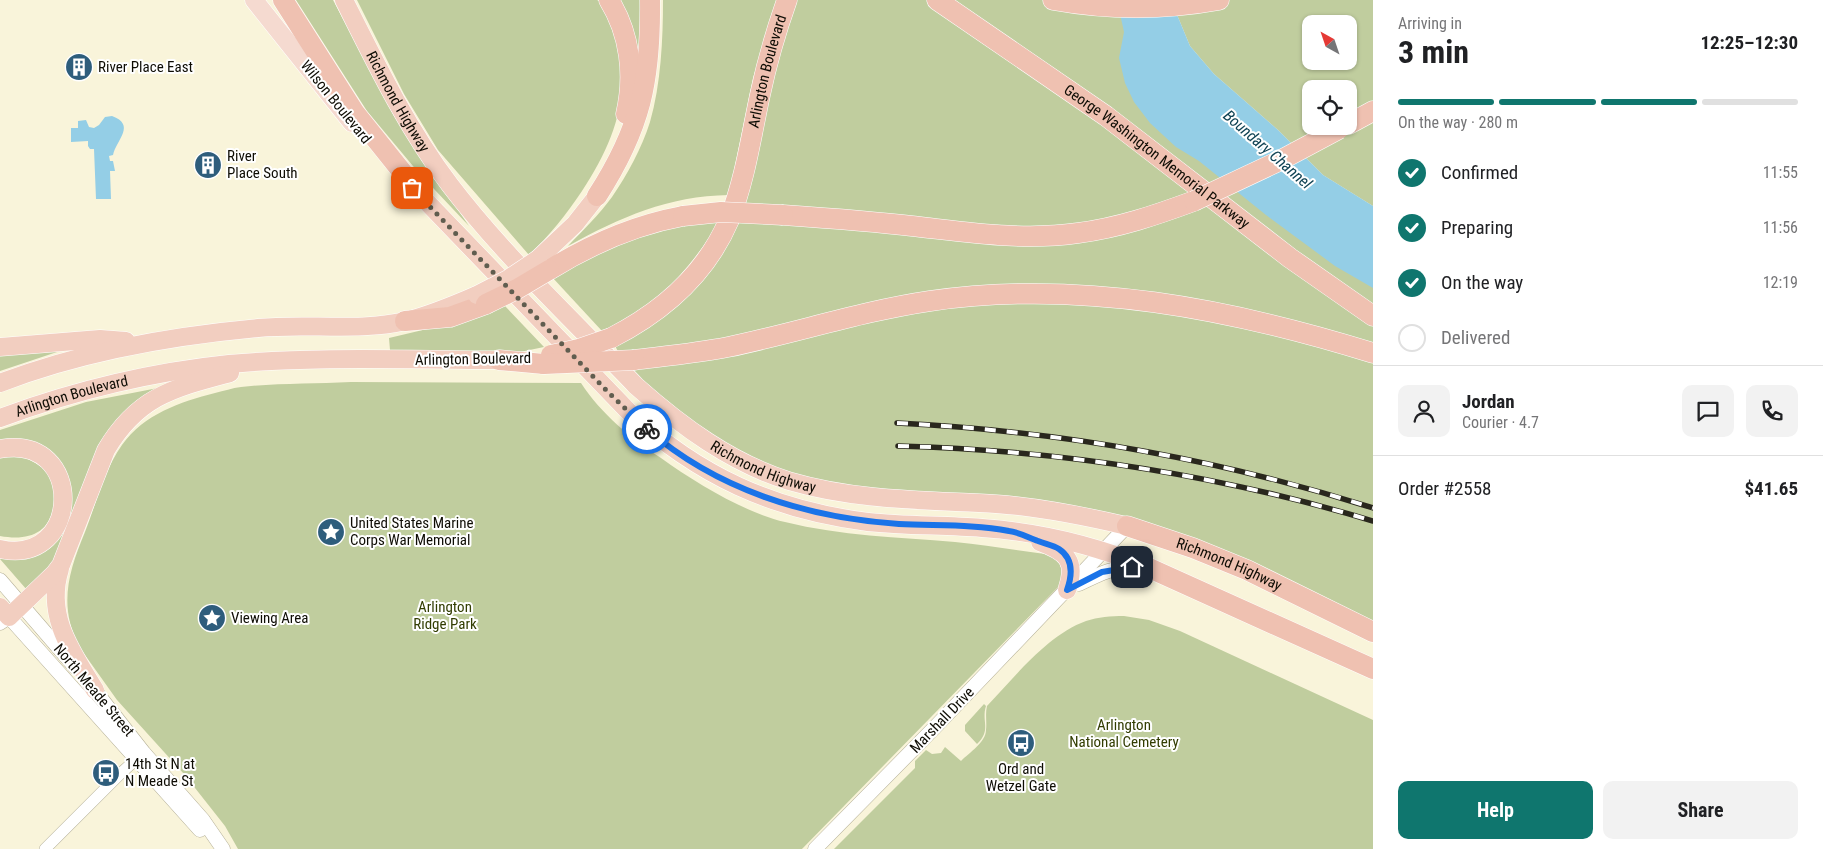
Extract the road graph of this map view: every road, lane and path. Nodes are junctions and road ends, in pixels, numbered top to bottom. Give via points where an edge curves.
1 (254, 0) edge
2 (282, 0) edge
3 (344, 0) edge
4 (609, 0) edge
5 (650, 0) edge
6 (787, 0) edge
7 (938, 0) edge
8 (1053, 0) edge
9 (1219, 0) edge
10 (1373, 111) edge
11 (1357, 120) edge
12 (1329, 135) edge
13 (597, 196) junction
14 (423, 198) junction
15 (544, 264) junction
16 (1373, 316) edge
17 (405, 321) joint
18 (144, 343) junction
19 (0, 348) edge
20 (1373, 353) edge
21 (498, 360) joint
22 (277, 361) junction
23 (541, 361) junction
24 (0, 383) edge
25 (0, 418) edge
26 (0, 450) edge
27 (1127, 526) junction
28 (1011, 531) junction
29 (0, 549) edge
30 (1104, 551) junction
31 (61, 565) junction
32 (1147, 567) junction
33 (0, 580) edge
34 (1067, 590) junction
35 (8, 613) edge
36 (1373, 632) edge
37 (1373, 669) edge
38 (95, 690) junction
39 (140, 756) junction
40 (45, 849) edge
41 (222, 849) edge
42 (814, 849) edge

1 - 14 main road, Wilson Boulevard via 370,145
2 - 14 highway via 355,113
3 - 27 highway, Richmond Highway via 422,144 480,222 636,386 715,448 789,481 850,495 1033,508
4 - 13 highway via 626,40 630,90 620,134
5 - 13 highway via 650,50 642,99 622,155
6 - 23 highway, Arlington Boulevard, bridge via 772,45 740,188 720,237 699,270 646,319 611,338
7 - 16 highway, George Washington Memorial Parkway via 1106,116 1290,258
8 - 9 highway via 1110,8 1181,6
10 - 11 highway
12 - 15 highway, bridge via 1194,201 1115,227 1037,236 967,234 881,222 721,212 647,224
13 - 15 highway
14 - 28 highway, Richmond Highway via 628,411 695,464 767,498 815,512 870,522
15 - 17 highway, bridge via 517,289 481,300 450,317
17 - 18 highway via 359,326 260,328
18 - 19 highway via 100,339
18 - 24 highway via 72,360
20 - 23 highway, bridge via 1195,308 1098,296 1035,294 975,296 919,303 695,353 634,360
21 - 22 highway, Arlington Boulevard
21 - 23 highway, Arlington Boulevard
22 - 25 highway, Arlington Boulevard via 156,375 78,393
22 - 31 highway via 183,386 152,400 131,417 106,450
26 - 29 highway via 22,448 42,456 57,474 64,495 60,520 50,536 24,550
27 - 30 street, Marshall Drive
27 - 36 highway, Richmond Highway via 1247,570
28 - 30 highway, Richmond Highway via 1070,540
28 - 34 highway via 1062,552 1072,576
30 - 32 highway, Richmond Highway
30 - 34 street, Marshall Drive
31 - 35 highway via 49,580
31 - 38 highway via 56,594 60,626 69,648
32 - 34 street, Marshall Drive via 1111,569
32 - 37 highway, Richmond Highway
33 - 35 street, North Meade Street
34 - 42 street, Marshall Drive
35 - 38 street, North Meade Street
35 - 39 street, North Meade Street
38 - 39 street, North Meade Street
39 - 40 street
39 - 41 street, North Meade Street via 203,820

